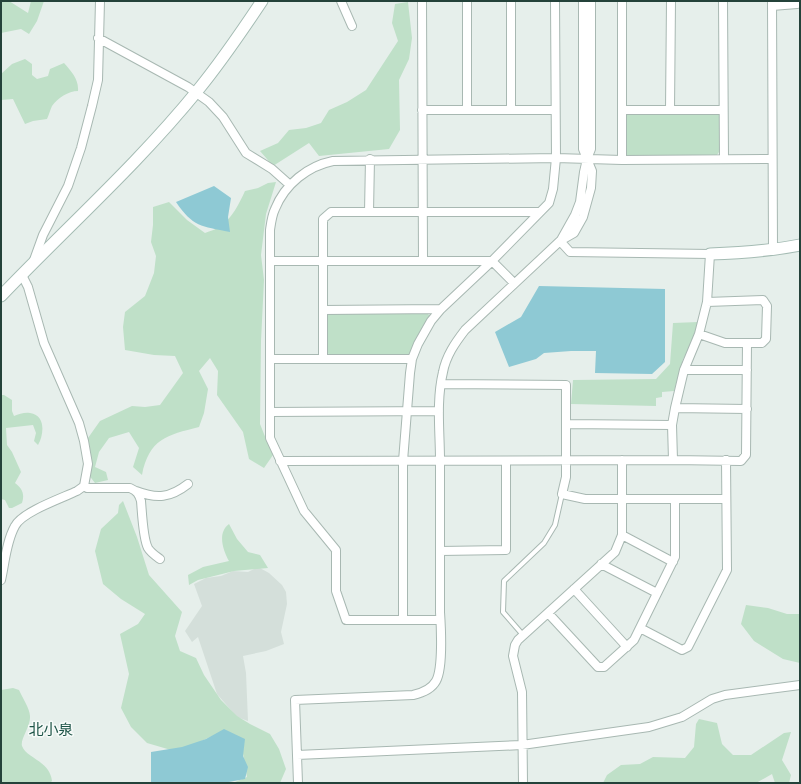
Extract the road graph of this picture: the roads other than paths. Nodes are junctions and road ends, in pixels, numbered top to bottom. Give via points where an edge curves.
1 (100, 1) edge
2 (262, 1) edge
3 (341, 1) edge
4 (422, 1) edge
5 (467, 1) edge
6 (511, 1) edge
7 (555, 1) edge
8 (583, 1) edge
9 (591, 1) edge
10 (622, 1) edge
11 (671, 1) edge
12 (723, 1) edge
13 (797, 1) edge
14 (772, 4) edge
15 (352, 26) dead end
16 (98, 38) junction
17 (196, 92) junction
18 (422, 110) junction
19 (467, 110) junction
20 (511, 110) junction
21 (555, 110) junction
22 (622, 110) junction
23 (670, 110) junction
24 (723, 110) junction
25 (556, 158) junction
26 (370, 159) junction
27 (422, 159) junction
28 (587, 159) junction
29 (724, 159) junction
30 (772, 159) junction
31 (622, 160) junction
32 (290, 185) junction
33 (369, 212) junction
34 (423, 212) junction
35 (540, 212) junction
36 (560, 241) junction
37 (800, 245) edge
38 (773, 250) junction
39 (710, 254) junction
40 (270, 260) junction
41 (322, 261) junction
42 (423, 261) junction
43 (492, 261) junction
44 (33, 264) junction
45 (22, 275) junction
46 (514, 283) junction
47 (1, 296) edge
48 (707, 302) junction
49 (323, 310) junction
50 (441, 310) junction
51 (699, 334) junction
52 (747, 343) junction
53 (323, 358) junction
54 (270, 359) junction
55 (412, 359) junction
56 (684, 370) junction
57 (747, 370) junction
58 (441, 384) junction
59 (675, 408) junction
60 (747, 409) junction
61 (440, 411) junction
62 (270, 412) junction
63 (407, 412) junction
64 (566, 424) junction
65 (672, 425) junction
66 (440, 460) junction
67 (622, 460) junction
68 (673, 460) junction
69 (726, 460) junction
70 (280, 461) junction
71 (403, 461) junction
72 (506, 461) junction
73 (566, 461) junction
74 (188, 484) dead end
75 (84, 486) junction
76 (136, 490) junction
77 (562, 494) junction
78 (622, 499) junction
79 (675, 499) junction
80 (726, 499) junction
81 (622, 535) junction
82 (440, 551) junction
83 (160, 559) dead end
84 (673, 562) junction
85 (601, 564) junction
86 (1, 580) edge
87 (574, 589) junction
88 (657, 593) junction
89 (548, 613) junction
90 (403, 620) junction
91 (440, 620) junction
92 (640, 628) junction
93 (524, 635) junction
94 (627, 647) junction
95 (800, 685) edge
96 (522, 745) junction
97 (297, 755) junction
98 (298, 783) edge
99 (523, 783) edge

1 - 16 street
2 - 17 street
3 - 15 street
4 - 18 street
5 - 19 street
6 - 20 street
7 - 21 street
8 - 28 street via 583,149
9 - 28 street via 591,149
10 - 22 street
11 - 23 street
12 - 24 street
13 - 14 street via 797,4
14 - 30 street
16 - 17 street
16 - 44 street via 98,80 81,148 68,186 43,235
17 - 32 street via 223,117 246,153 272,169
17 - 44 street via 141,154
18 - 19 street
18 - 27 street
19 - 20 street
20 - 21 street
21 - 25 street
22 - 23 street
22 - 31 street
23 - 24 street
24 - 29 street
25 - 27 street
25 - 28 street
25 - 35 street via 549,203
26 - 27 street
26 - 32 street via 323,163
26 - 33 street
27 - 34 street
28 - 31 street
28 - 36 street via 592,172 591,188 583,217 574,233
29 - 30 street
29 - 31 street
30 - 38 street
32 - 40 street via 272,217
33 - 34 street
33 - 41 street via 331,212 323,219
34 - 35 street
34 - 42 street
35 - 43 street
36 - 39 street via 570,252
36 - 46 street
37 - 38 street
38 - 39 street
39 - 48 street
40 - 41 street
40 - 54 street
41 - 42 street
41 - 49 street
42 - 43 street
43 - 46 street
43 - 50 street
44 - 45 street
45 - 47 street
45 - 75 street via 44,343 79,423 88,464
46 - 58 street via 455,343 448,356
48 - 51 street
48 - 52 street via 763,300 767,306 766,339 762,343
49 - 50 street
49 - 53 street
50 - 55 street via 422,336
51 - 52 street via 725,343
51 - 56 street
52 - 57 street
53 - 54 street
53 - 55 street
54 - 62 street
55 - 63 street
56 - 57 street
56 - 59 street
57 - 60 street
58 - 61 street
58 - 64 street via 566,385
59 - 60 street
59 - 65 street
60 - 69 street via 746,456 741,460
61 - 63 street
61 - 66 street
62 - 63 street
62 - 70 street via 270,438
63 - 71 street
64 - 65 street
64 - 73 street
65 - 68 street
66 - 71 street
66 - 72 street
66 - 82 street
67 - 68 street
67 - 73 street
67 - 78 street
68 - 69 street
69 - 80 street
70 - 71 street
70 - 90 street via 304,511 336,550 336,591 346,620
71 - 90 street
72 - 73 street
72 - 82 street via 506,550
73 - 77 street
74 - 76 street via 174,494 166,496 145,494
75 - 76 street
75 - 86 street via 25,515 16,524 10,535
76 - 83 street via 141,500 148,549
77 - 78 street via 585,499
77 - 93 lane via 555,525 544,543 504,581 503,612
78 - 79 street
78 - 81 street
79 - 80 street
79 - 84 street via 676,557
80 - 92 street via 727,570 688,647 682,650
81 - 84 street
81 - 85 street via 615,552
82 - 91 street
84 - 88 street
85 - 87 street
85 - 88 street
87 - 89 street
87 - 94 street
88 - 92 street
89 - 93 street
89 - 94 street via 598,667 604,667
90 - 91 street
91 - 97 street via 439,672 431,688 413,695 295,700
92 - 94 street
93 - 96 street via 514,645 513,651 522,692
95 - 96 street via 725,695 712,699 682,717 649,727
96 - 97 street
96 - 99 street
97 - 98 street

